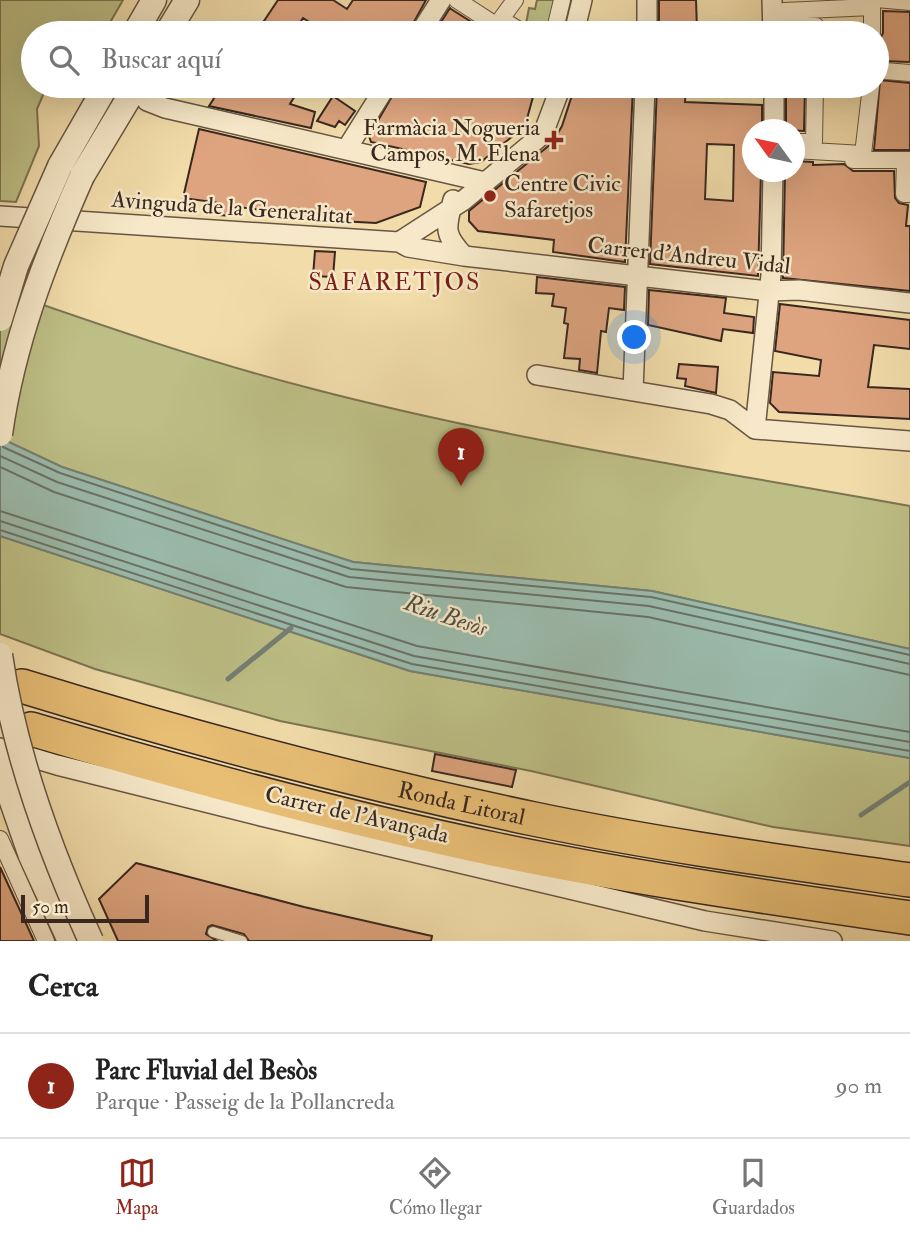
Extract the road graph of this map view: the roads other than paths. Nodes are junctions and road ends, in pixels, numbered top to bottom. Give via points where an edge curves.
1 (139, 0) edge
2 (154, 0) edge
3 (170, 0) edge
4 (187, 0) edge
5 (442, 0) edge
6 (457, 0) edge
7 (515, 0) edge
8 (562, 0) edge
9 (582, 0) edge
10 (647, 0) edge
11 (772, 0) edge
12 (876, 1) edge
13 (910, 5) edge
14 (127, 21) edge
15 (142, 21) edge
16 (158, 21) edge
17 (174, 21) edge
18 (428, 21) edge
19 (489, 21) edge
20 (504, 21) edge
21 (557, 21) edge
22 (577, 21) edge
23 (647, 21) edge
24 (773, 21) edge
25 (784, 21) edge
26 (872, 21) edge
27 (889, 71) edge
28 (910, 73) edge
29 (89, 98) edge
30 (99, 98) edge
31 (117, 98) edge
32 (131, 98) edge
33 (144, 98) edge
34 (378, 98) edge
35 (556, 98) edge
36 (644, 98) edge
37 (774, 98) edge
38 (815, 98) edge
39 (870, 98) edge
40 (774, 119) edge
41 (805, 142) edge
42 (346, 150) junction
43 (805, 151) edge
44 (805, 158) edge
45 (907, 160) edge
46 (60, 166) junction
47 (82, 176) junction
48 (457, 176) junction
49 (485, 182) junction
50 (773, 182) edge
51 (910, 194) edge
52 (451, 207) junction
53 (0, 216) edge
54 (399, 242) junction
55 (464, 256) junction
56 (637, 276) junction
57 (768, 291) junction
58 (910, 303) edge
59 (0, 319) edge
60 (537, 375) dead end
61 (633, 391) junction
62 (755, 429) junction
63 (0, 433) edge
64 (910, 441) edge
65 (0, 654) edge
66 (22, 686) dead end
67 (31, 729) dead end
68 (0, 748) edge
69 (0, 767) edge
70 (0, 839) edge
71 (910, 880) edge
72 (910, 918) edge
73 (214, 932) dead end
74 (46, 941) edge
75 (70, 941) edge
76 (90, 941) edge
77 (242, 941) edge
78 (832, 941) edge

1 - 14 street
2 - 15 street
3 - 16 street
4 - 17 street
5 - 18 street
6 - 19 street
7 - 20 street via 501,19
8 - 21 street
9 - 22 street
10 - 23 street
11 - 24 street
12 - 13 lane
25 - 26 street via 784,11 872,7
27 - 28 street
29 - 46 street
30 - 46 street
31 - 47 street
32 - 47 street
33 - 42 street via 165,108
34 - 42 street
35 - 49 street via 543,134
36 - 56 street
37 - 40 street
38 - 41 street via 814,142
39 - 43 street via 863,154
42 - 48 street
44 - 45 street
45 - 51 street via 904,194
46 - 59 street, bridge via 16,266
47 - 63 street, bridge via 47,255 22,329
48 - 49 street
48 - 52 street
49 - 52 street
50 - 57 street
52 - 54 street
52 - 55 street via 450,241
53 - 54 street, Avinguda de la Generalitat
54 - 55 street, Carrer d'Andreu Vidal
55 - 56 street, Carrer d'Andreu Vidal
56 - 57 street, Carrer d'Andreu Vidal
56 - 61 street
57 - 58 street, Carrer d'Andreu Vidal via 799,290
57 - 62 street
60 - 61 street
61 - 62 street via 730,410
62 - 64 street
65 - 76 street, bridge via 22,755
66 - 71 highway, Ronda Litoral via 281,762 537,820
67 - 72 highway, Ronda Litoral via 272,798 499,850 610,872
68 - 78 street, Carrer de l'Avançada via 261,816 705,921
69 - 75 street via 31,856
70 - 74 street
73 - 77 lane

